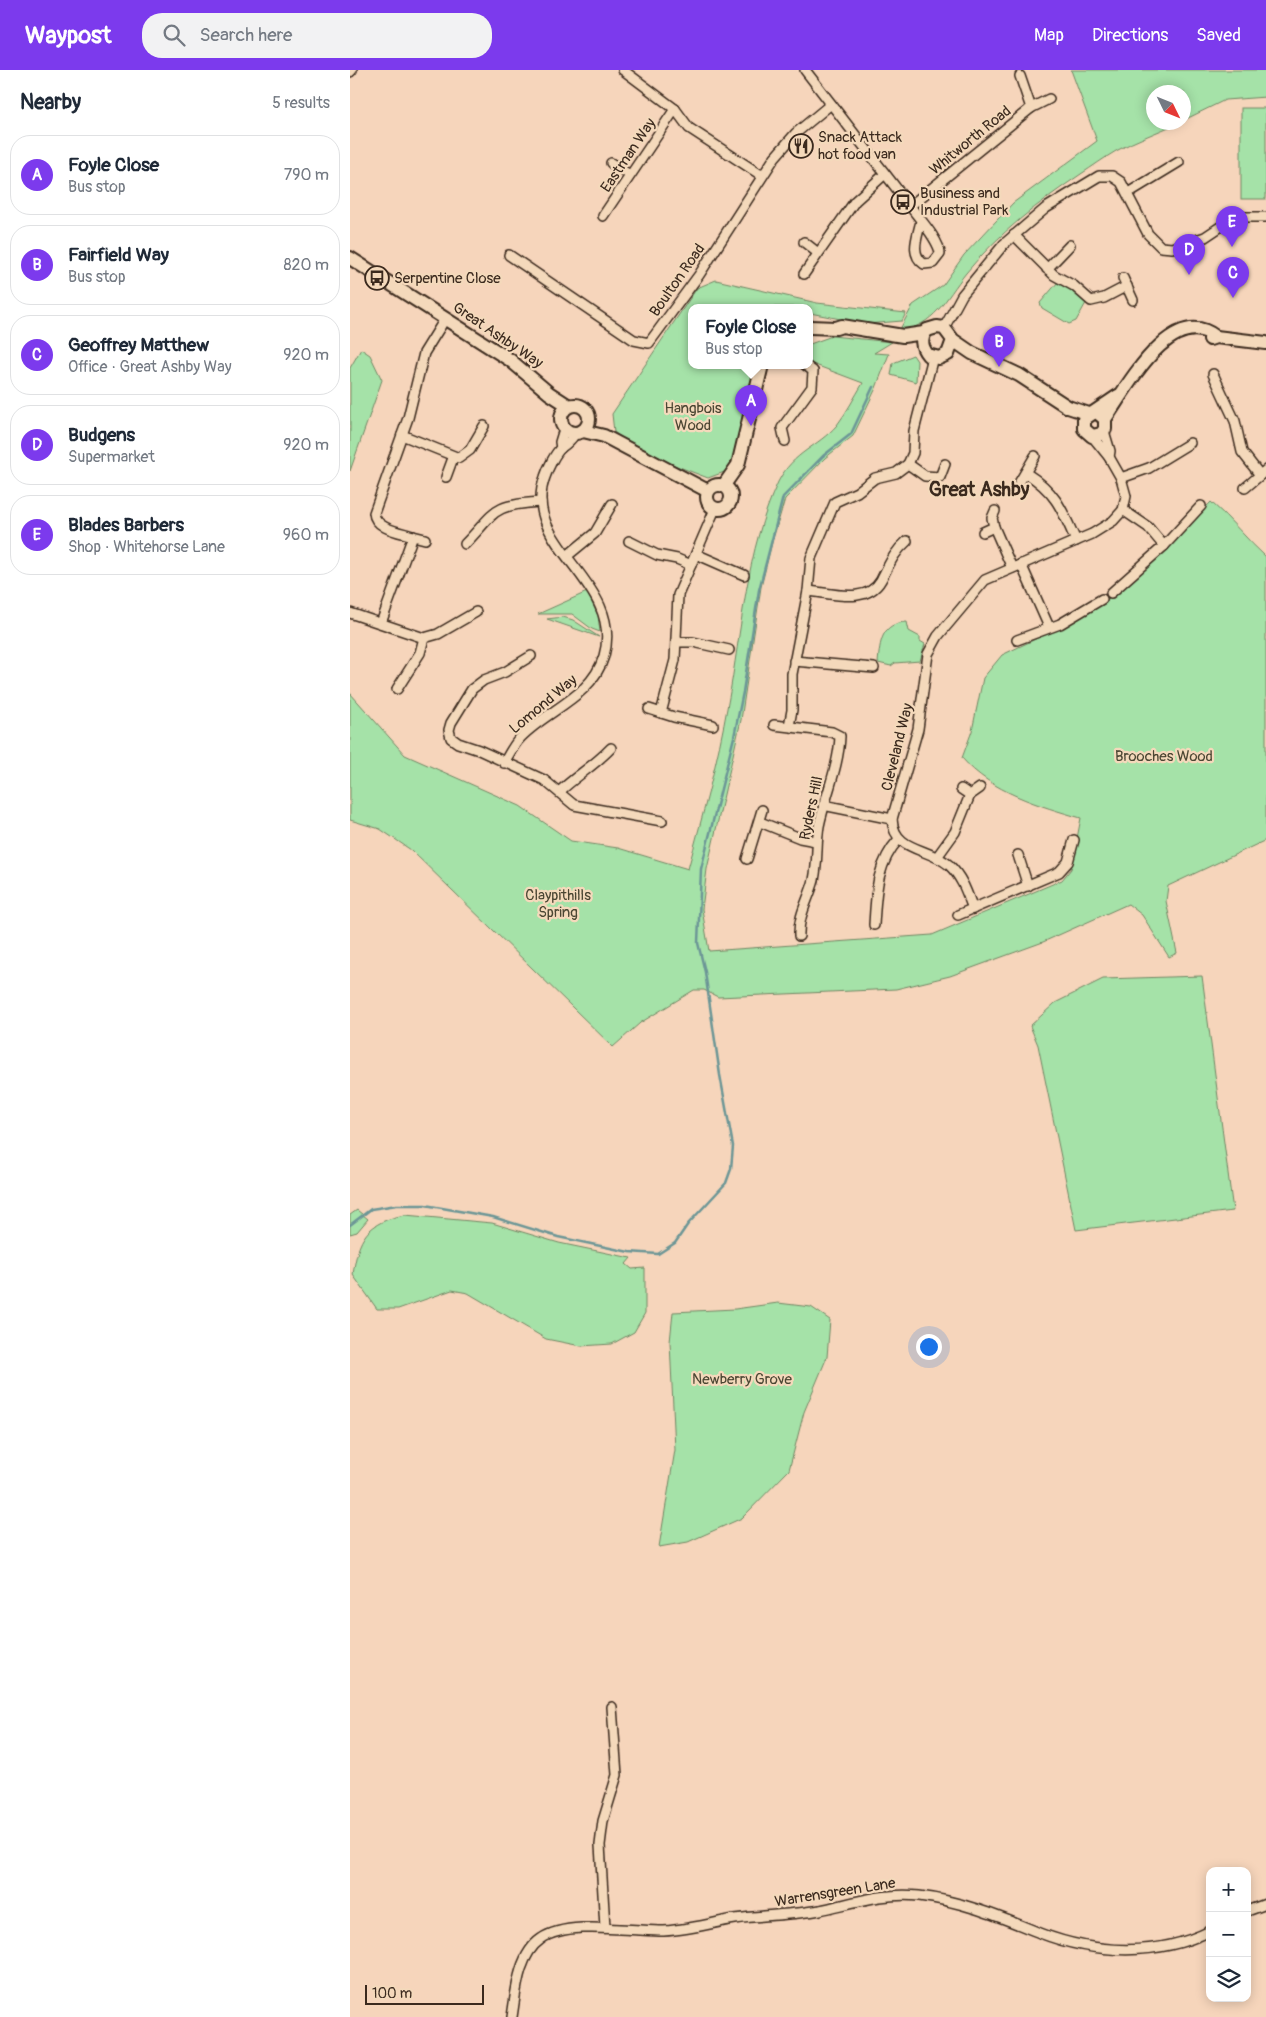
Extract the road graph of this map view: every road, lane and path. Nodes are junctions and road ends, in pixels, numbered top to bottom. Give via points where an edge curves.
1 (623, 70) edge
2 (805, 70) edge
3 (1020, 76) dead end
4 (1049, 99) dead end
5 (831, 104) junction
6 (1031, 108) junction
7 (675, 109) junction
8 (611, 162) dead end
9 (1179, 162) dead end
10 (885, 174) junction
11 (630, 175) junction
12 (761, 175) junction
13 (1128, 193) junction
14 (910, 206) junction
15 (603, 216) dead end
16 (1266, 217) edge
17 (921, 221) dead end
18 (1014, 235) junction
19 (804, 242) dead end
20 (1070, 245) dead end
21 (818, 253) junction
22 (509, 255) dead end
23 (351, 261) edge
24 (1047, 269) junction
25 (804, 274) dead end
26 (1133, 300) dead end
27 (445, 319) junction
28 (813, 319) edge
29 (842, 326) junction
30 (813, 327) edge
31 (944, 328) junction
32 (924, 334) junction
33 (903, 336) junction
34 (953, 340) junction
35 (1266, 343) edge
36 (972, 353) junction
37 (928, 354) junction
38 (948, 354) junction
39 (762, 369) edge
40 (810, 369) edge
41 (1213, 374) dead end
42 (549, 393) junction
43 (569, 406) junction
44 (589, 417) junction
45 (1095, 423) junction
46 (484, 426) dead end
47 (571, 428) junction
48 (402, 435) junction
49 (604, 436) junction
50 (786, 441) dead end
51 (1190, 443) dead end
52 (1035, 456) dead end
53 (453, 458) junction
54 (908, 464) junction
55 (945, 464) dead end
56 (1026, 472) junction
57 (1263, 473) edge
58 (446, 477) dead end
59 (1121, 478) junction
60 (1019, 483) dead end
61 (727, 488) junction
62 (1245, 488) dead end
63 (708, 491) junction
64 (541, 502) junction
65 (612, 504) dead end
66 (1201, 506) dead end
67 (715, 509) junction
68 (1123, 510) junction
69 (994, 511) dead end
70 (994, 527) junction
71 (984, 532) dead end
72 (414, 536) junction
73 (425, 539) dead end
74 (629, 541) dead end
75 (907, 541) dead end
76 (1076, 541) junction
77 (465, 544) dead end
78 (1164, 546) junction
79 (696, 554) junction
80 (567, 556) junction
81 (1021, 564) junction
82 (691, 565) junction
83 (1012, 568) junction
84 (744, 575) dead end
85 (808, 591) junction
86 (1111, 593) dead end
87 (1102, 599) dead end
88 (476, 612) dead end
89 (350, 613) edge
90 (381, 623) junction
91 (1049, 627) junction
92 (424, 638) junction
93 (1017, 640) dead end
94 (677, 642) junction
95 (729, 650) dead end
96 (531, 656) dead end
97 (794, 661) junction
98 (874, 668) dead end
99 (397, 689) dead end
100 (649, 709) dead end
101 (661, 713) junction
102 (774, 724) dead end
103 (713, 725) dead end
104 (789, 726) junction
105 (611, 748) dead end
106 (504, 762) junction
107 (980, 788) dead end
108 (961, 789) dead end
109 (559, 792) junction
110 (970, 795) junction
111 (823, 805) junction
112 (762, 810) dead end
113 (892, 819) junction
114 (662, 820) dead end
115 (760, 822) junction
116 (899, 839) junction
117 (1074, 840) dead end
118 (816, 841) junction
119 (1018, 855) dead end
120 (938, 858) junction
121 (747, 859) dead end
122 (1028, 886) junction
123 (973, 909) junction
124 (958, 915) dead end
125 (874, 925) dead end
126 (798, 936) dead end
127 (612, 1707) dead end
128 (1266, 1904) edge
129 (1251, 1910) edge
130 (605, 1927) junction
131 (1206, 1932) edge
132 (512, 2017) edge

1 - 7 street, Eastman Way
2 - 5 street
3 - 6 street
4 - 6 street, Whitworth Road
5 - 10 street
5 - 12 street, Boulton Road via 796,133
6 - 14 street, Whitworth Road
7 - 11 street, Eastman Way
7 - 12 street, Eastman Way via 690,128
8 - 11 street
9 - 13 street
10 - 14 street
10 - 21 street via 855,201
11 - 15 street, Eastman Way
12 - 22 street, Boulton Road via 698,275 650,343 634,340
13 - 16 street via 1148,234 1164,248 1205,237 1235,217
13 - 18 street via 1122,182 1104,174 1060,198
14 - 17 street
18 - 24 street
18 - 31 street via 967,288
19 - 21 street
20 - 24 street
21 - 25 street
23 - 27 street, Great Ashby Way
24 - 26 street via 1091,301 1104,298 1125,282
27 - 42 street, Great Ashby Way via 510,360
27 - 48 street via 424,354
28 - 29 street via 837,322
29 - 30 street
29 - 33 street
31 - 32 street via 931,328
31 - 34 street
32 - 33 street
32 - 37 street via 922,340
33 - 37 street
34 - 36 street
34 - 38 street
35 - 45 street via 1216,337 1183,340 1145,364
36 - 38 street
36 - 45 street via 1019,375 1068,407 1072,415
37 - 38 street via 939,358
37 - 54 street via 913,453
39 - 61 street
40 - 50 street via 814,384 777,427
41 - 57 street via 1235,421 1242,452
42 - 43 street, Great Ashby Way
42 - 47 street, Great Ashby Way
43 - 44 street, Great Ashby Way via 582,407
43 - 47 street
44 - 47 street via 588,426
44 - 49 street
45 - 59 street
46 - 53 street via 467,454
47 - 49 street
47 - 64 street, Lomond Way via 567,445 561,448 544,479
48 - 53 street via 437,448
48 - 72 street via 374,516 384,526
49 - 63 street
51 - 59 street via 1148,468
52 - 56 street
53 - 58 street
54 - 55 street via 925,476 940,477
54 - 85 street via 896,473 875,478 857,492 835,502 811,558
56 - 60 street
56 - 76 street via 1044,484 1058,500
57 - 62 street
59 - 68 street via 1126,496
61 - 63 street via 714,486
61 - 67 street via 729,504
63 - 67 street via 707,502
64 - 77 street via 517,503 497,510 484,520
64 - 80 street, Lomond Way via 550,533
65 - 80 street via 595,533
66 - 78 street
67 - 79 street
68 - 76 street, Cleveland Way via 1105,527
68 - 78 street via 1148,527
69 - 70 street
70 - 71 street
70 - 83 street
72 - 73 street
72 - 90 street
74 - 82 street via 657,555
75 - 85 street via 894,554 879,583 865,594 850,596
76 - 81 street, Cleveland Way
78 - 86 street
79 - 82 street
79 - 84 street
80 - 106 street, Lomond Way via 599,600 606,625 603,657 587,685 523,735
81 - 83 street, Cleveland Way
81 - 91 street
82 - 94 street via 678,595
83 - 113 street, Cleveland Way via 981,584 932,645 918,729
85 - 97 street
87 - 91 street
88 - 92 street via 438,634
89 - 90 street
90 - 92 street
91 - 93 street
92 - 99 street via 420,653
94 - 95 street
94 - 101 street via 673,674
96 - 106 street via 477,685 450,727 454,741
97 - 98 street
97 - 104 street
100 - 101 street
101 - 103 street
102 - 104 street, Ryders Hill
104 - 111 street, Ryders Hill via 840,736
105 - 109 street
106 - 109 street via 544,780
107 - 110 street
108 - 110 street
109 - 114 street via 570,803 579,806
110 - 120 street via 955,832
111 - 113 street
111 - 118 street, Ryders Hill
112 - 115 street
113 - 116 street via 893,830
115 - 118 street
115 - 121 street
116 - 120 street
116 - 125 street via 881,866
117 - 122 street via 1068,862 1060,872
118 - 126 street, Ryders Hill via 816,872
119 - 122 street
120 - 123 street via 957,873
122 - 123 street
123 - 124 street
127 - 130 street via 617,1775 603,1821 600,1845
128 - 129 street
130 - 131 street, Warrensgreen Lane via 673,1930 809,1911 896,1894 967,1905 1041,1933 1100,1948 1170,1945
130 - 132 street, Warrensgreen Lane via 549,1934 534,1944 520,1976

